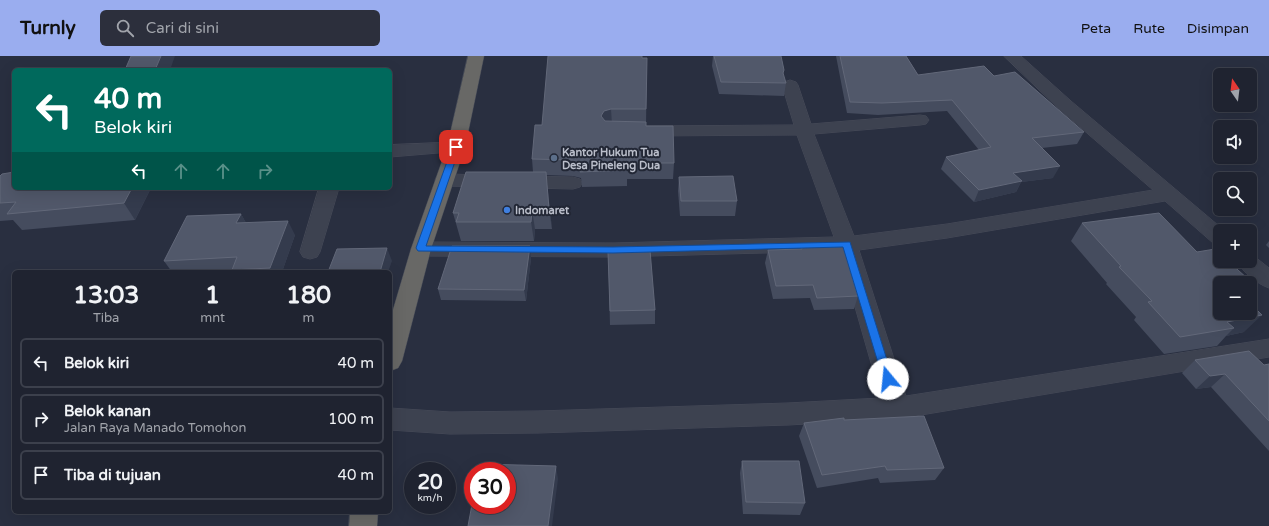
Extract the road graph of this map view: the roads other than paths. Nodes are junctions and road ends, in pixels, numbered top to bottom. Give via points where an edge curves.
1 (476, 56) edge
2 (1012, 56) edge
3 (790, 85) dead end
4 (920, 120) dead end
5 (804, 130) junction
6 (627, 131) edge
7 (456, 147) junction
8 (392, 150) edge
9 (444, 180) junction
10 (573, 184) dead end
11 (328, 190) edge
12 (1170, 194) junction
13 (1213, 232) edge
14 (847, 244) junction
15 (421, 248) junction
16 (310, 252) dead end
17 (1255, 268) edge
18 (1269, 280) edge
19 (1269, 348) edge
20 (392, 354) edge
21 (897, 408) junction
22 (392, 419) edge
23 (364, 514) edge
24 (363, 526) edge

1 - 7 highway
2 - 12 street via 1065,105
3 - 5 street
4 - 5 street
5 - 6 street
5 - 14 street
7 - 8 street
7 - 9 highway
9 - 10 street
9 - 15 highway
11 - 16 street
12 - 13 street
12 - 14 street via 947,231
14 - 15 street via 613,250
14 - 21 street
15 - 20 highway
17 - 18 street
19 - 21 street
21 - 22 street via 538,422 450,423
23 - 24 highway

